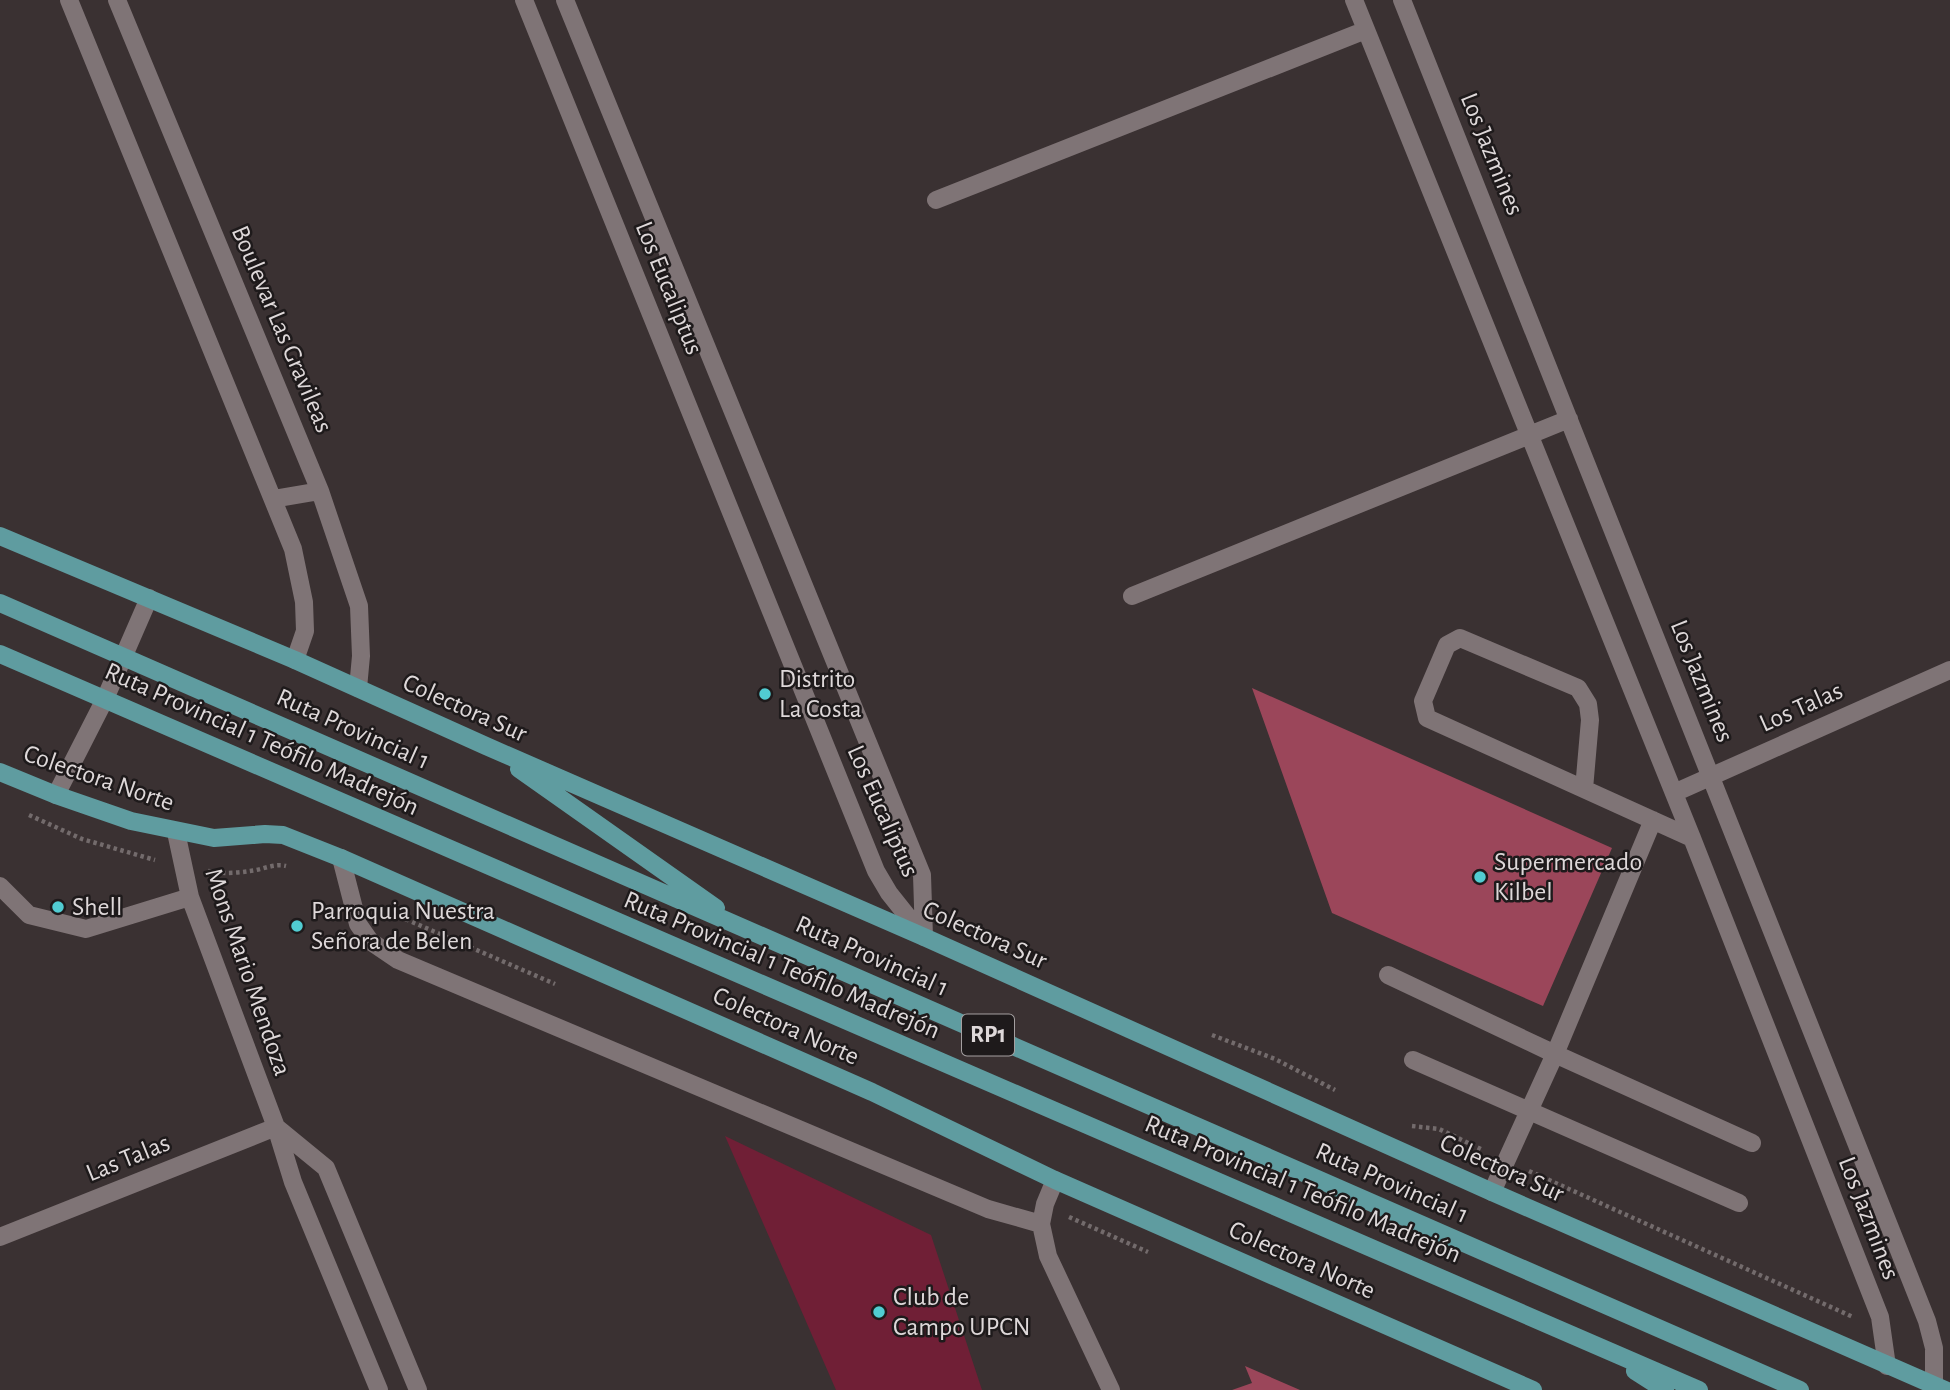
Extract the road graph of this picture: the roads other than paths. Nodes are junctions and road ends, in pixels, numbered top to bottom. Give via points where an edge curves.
1 (69, 0) edge
2 (117, 0) edge
3 (524, 0) edge
4 (565, 0) edge
5 (1354, 0) edge
6 (1402, 0) edge
7 (1366, 30) junction
8 (936, 200) dead end
9 (1569, 419) junction
10 (1528, 435) junction
11 (320, 491) junction
12 (273, 499) junction
13 (0, 536) edge
14 (1132, 596) dead end
15 (149, 598) junction
16 (0, 603) edge
17 (0, 654) edge
18 (124, 657) junction
19 (295, 660) junction
20 (1950, 670) edge
21 (358, 688) junction
22 (104, 699) junction
23 (486, 746) junction
24 (0, 772) edge
25 (1712, 775) junction
26 (1584, 789) junction
27 (1674, 793) junction
28 (56, 795) junction
29 (1653, 820) junction
30 (176, 832) junction
31 (1692, 838) junction
32 (341, 858) junction
33 (0, 886) edge
34 (190, 897) junction
35 (748, 930) junction
36 (924, 937) junction
37 (1388, 975) dead end
38 (1555, 1054) junction
39 (1413, 1060) dead end
40 (1529, 1110) junction
41 (276, 1127) junction
42 (1752, 1143) dead end
43 (1055, 1180) junction
44 (1492, 1192) junction
45 (1740, 1203) dead end
46 (1041, 1224) junction
47 (0, 1237) edge
48 (1581, 1337) junction
49 (1887, 1366) junction
50 (1939, 1388) edge
51 (379, 1390) edge
52 (418, 1390) edge
53 (1111, 1390) edge
54 (1533, 1390) edge
55 (1665, 1390) edge
56 (1699, 1390) edge
57 (1800, 1390) edge

1 - 12 street
2 - 11 street, Boulevar Las Gravileas
3 - 36 street, Los Eucaliptus via 876,871
4 - 36 street, Los Eucaliptus via 922,876
5 - 7 street, Los Jazmines
6 - 9 street, Los Jazmines
7 - 8 street
7 - 10 street, Los Jazmines
9 - 10 street
9 - 25 street, Los Jazmines
10 - 14 street
10 - 27 street, Los Jazmines
11 - 12 street
11 - 21 street, Boulevar Las Gravileas via 359,607
12 - 19 street via 293,549 304,602 305,631
13 - 15 main road, Colectora Sur
15 - 18 street
15 - 19 main road, Colectora Sur
16 - 18 main road, Ruta Provincial 1 / RP1
17 - 22 main road, Ruta Provincial 1 Teófilo Madrejón / RP1
18 - 22 street
18 - 35 main road, Ruta Provincial 1 / RP1
19 - 21 main road, Colectora Sur
20 - 25 street, Los Talas
21 - 23 main road, Colectora Sur
22 - 28 street
22 - 48 main road, Ruta Provincial 1 Teófilo Madrejón / RP1
23 - 35 main road
23 - 36 main road, Colectora Sur
24 - 28 main road, Colectora Norte
25 - 27 street, Los Talas
25 - 50 street, Los Jazmines via 1927,1321
26 - 26 street via 1427,718 1423,701 1447,645 1460,638 1578,688 1588,704 1590,720
26 - 29 street
27 - 31 street, Los Jazmines
28 - 30 main road, Colectora Norte
29 - 31 street
29 - 38 street
30 - 32 main road, Colectora Norte via 214,838 283,835
30 - 34 street, Mons Mario Mendoza
31 - 49 street, Los Jazmines via 1880,1317
32 - 43 main road, Colectora Norte via 872,1092
32 - 46 street via 358,924 370,942 398,960 988,1209
33 - 34 street via 29,915 86,929
34 - 41 street, Mons Mario Mendoza
35 - 57 main road, Ruta Provincial 1 / RP1
36 - 44 main road, Colectora Sur
37 - 38 street
38 - 40 street
38 - 42 street
39 - 40 street
40 - 44 street
40 - 45 street
41 - 47 street, Las Talas
41 - 51 street, Mons Mario Mendoza via 293,1182
41 - 52 street via 326,1168
43 - 46 street
43 - 54 main road, Colectora Norte
44 - 49 main road, Colectora Sur
46 - 53 street via 1048,1256
48 - 55 main road
48 - 56 main road, Ruta Provincial 1 Teófilo Madrejón / RP1
49 - 50 main road, Colectora Sur

